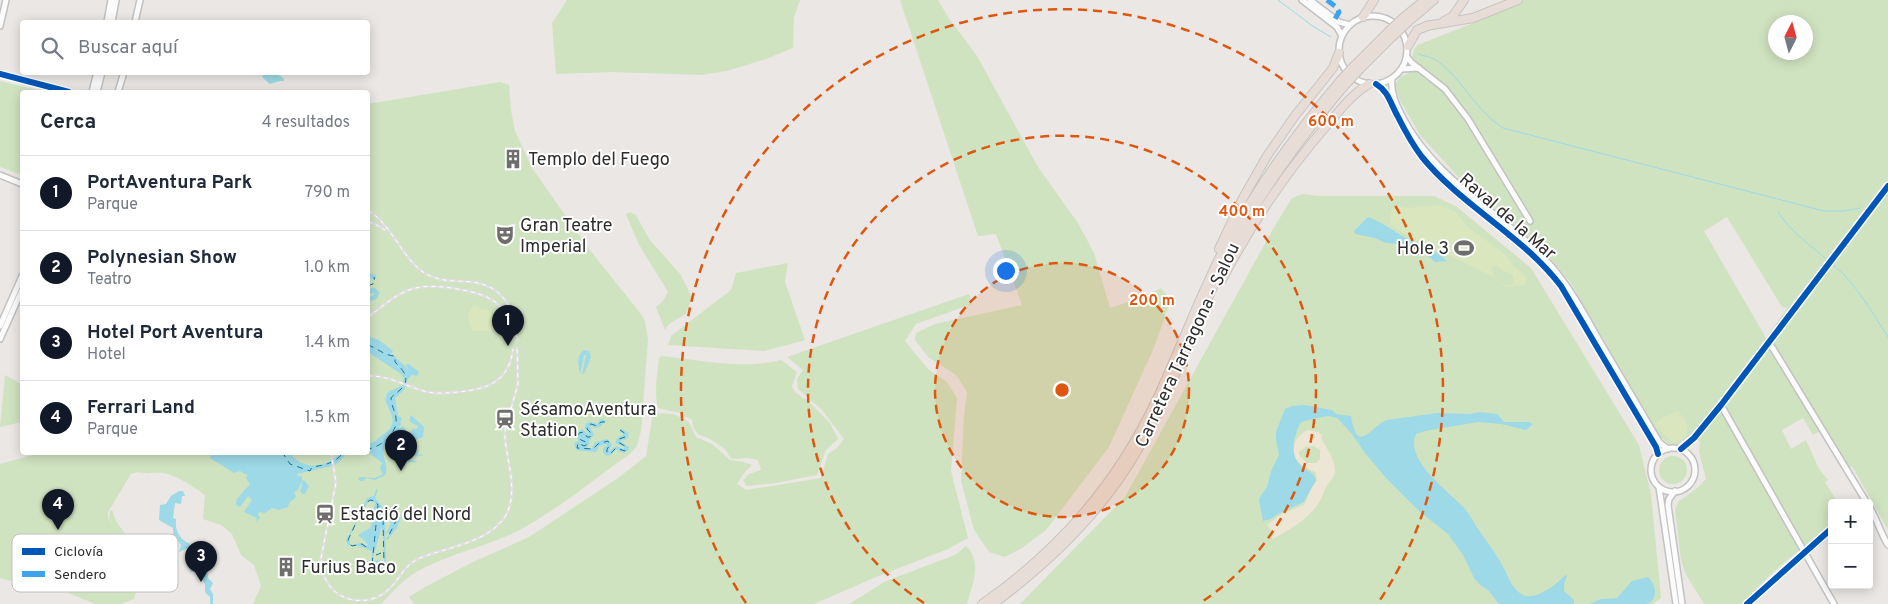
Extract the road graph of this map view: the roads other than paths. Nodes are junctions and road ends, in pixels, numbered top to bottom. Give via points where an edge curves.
1 (6, 0) edge
2 (111, 0) edge
3 (116, 0) edge
4 (140, 0) edge
5 (1302, 0) edge
6 (1310, 0) edge
7 (1374, 0) edge
8 (1425, 0) edge
9 (1434, 0) edge
10 (1464, 0) edge
11 (1518, 0) edge
12 (1364, 17) junction
13 (107, 20) edge
14 (112, 20) edge
15 (136, 20) edge
16 (1406, 20) junction
17 (1350, 24) junction
18 (0, 26) edge
19 (1426, 26) junction
20 (1342, 36) junction
21 (1408, 46) junction
22 (1339, 53) junction
23 (1407, 57) junction
24 (1419, 68) junction
25 (1402, 69) junction
26 (0, 74) edge
27 (95, 75) edge
28 (101, 75) edge
29 (123, 75) edge
30 (1392, 79) junction
31 (1372, 84) junction
32 (61, 90) edge
33 (92, 90) edge
34 (98, 90) edge
35 (119, 90) edge
36 (0, 175) edge
37 (20, 183) edge
38 (1888, 186) edge
39 (1530, 221) dead end
40 (20, 281) edge
41 (20, 294) edge
42 (0, 326) edge
43 (0, 339) edge
44 (1769, 342) junction
45 (1180, 354) junction
46 (1721, 405) junction
47 (1694, 438) junction
48 (1668, 448) junction
49 (1681, 449) junction
50 (1658, 454) junction
51 (1691, 457) junction
52 (1659, 486) junction
53 (1675, 491) junction
54 (1865, 499) edge
55 (1873, 512) edge
56 (1828, 533) edge
57 (1888, 545) edge
58 (1805, 554) junction
59 (1044, 563) junction
60 (1745, 603) edge
61 (982, 604) edge
62 (993, 604) edge
63 (1005, 604) edge
64 (1676, 604) edge
65 (1682, 604) edge
66 (1834, 604) edge

1 - 18 street
2 - 13 street
3 - 14 street
4 - 15 street
5 - 20 street via 1337,27
6 - 17 street via 1339,22
7 - 12 highway
8 - 16 highway
9 - 16 highway
10 - 19 highway via 1448,19
11 - 19 highway via 1473,18
12 - 17 street
12 - 21 street via 1380,16 1392,21 1404,34
16 - 45 highway, Carretera Tarragona - Salou, bridge via 1304,123 1276,161 1250,202 1201,296
17 - 20 street
19 - 21 highway via 1417,30
20 - 22 street
21 - 23 street
22 - 31 street via 1348,74
22 - 45 highway via 1333,68 1294,117 1243,198 1198,295
23 - 24 street
23 - 25 street
24 - 25 street
24 - 39 street via 1445,89 1468,119
25 - 30 street
26 - 32 street
27 - 33 street
28 - 34 street
29 - 35 street
30 - 31 street
30 - 48 street, Raval de la Mar via 1393,96 1419,143 1445,174 1531,246 1559,275 1660,443
31 - 45 highway via 1355,93 1309,146 1268,202
31 - 50 street, Raval de la Mar via 1387,93 1414,146 1436,173 1520,243 1561,286
36 - 37 street
38 - 44 street
40 - 42 street
41 - 43 street
44 - 46 street
44 - 54 street
45 - 59 highway, Carretera Tarragona - Salou via 1161,406 1118,481 1088,520
45 - 61 highway, Carretera Tarragona - Salou via 1132,448 1095,500 1060,540 1019,577
46 - 47 street
46 - 58 street
47 - 49 street
47 - 51 street
48 - 49 street
48 - 50 street
49 - 51 street
50 - 52 street via 1652,470
51 - 53 street via 1695,468 1692,480 1687,487
52 - 53 street
52 - 64 street
53 - 65 street via 1668,505
55 - 57 street
56 - 58 street
58 - 60 street
58 - 66 street
59 - 62 highway, Carretera Tarragona - Salou
59 - 63 highway

